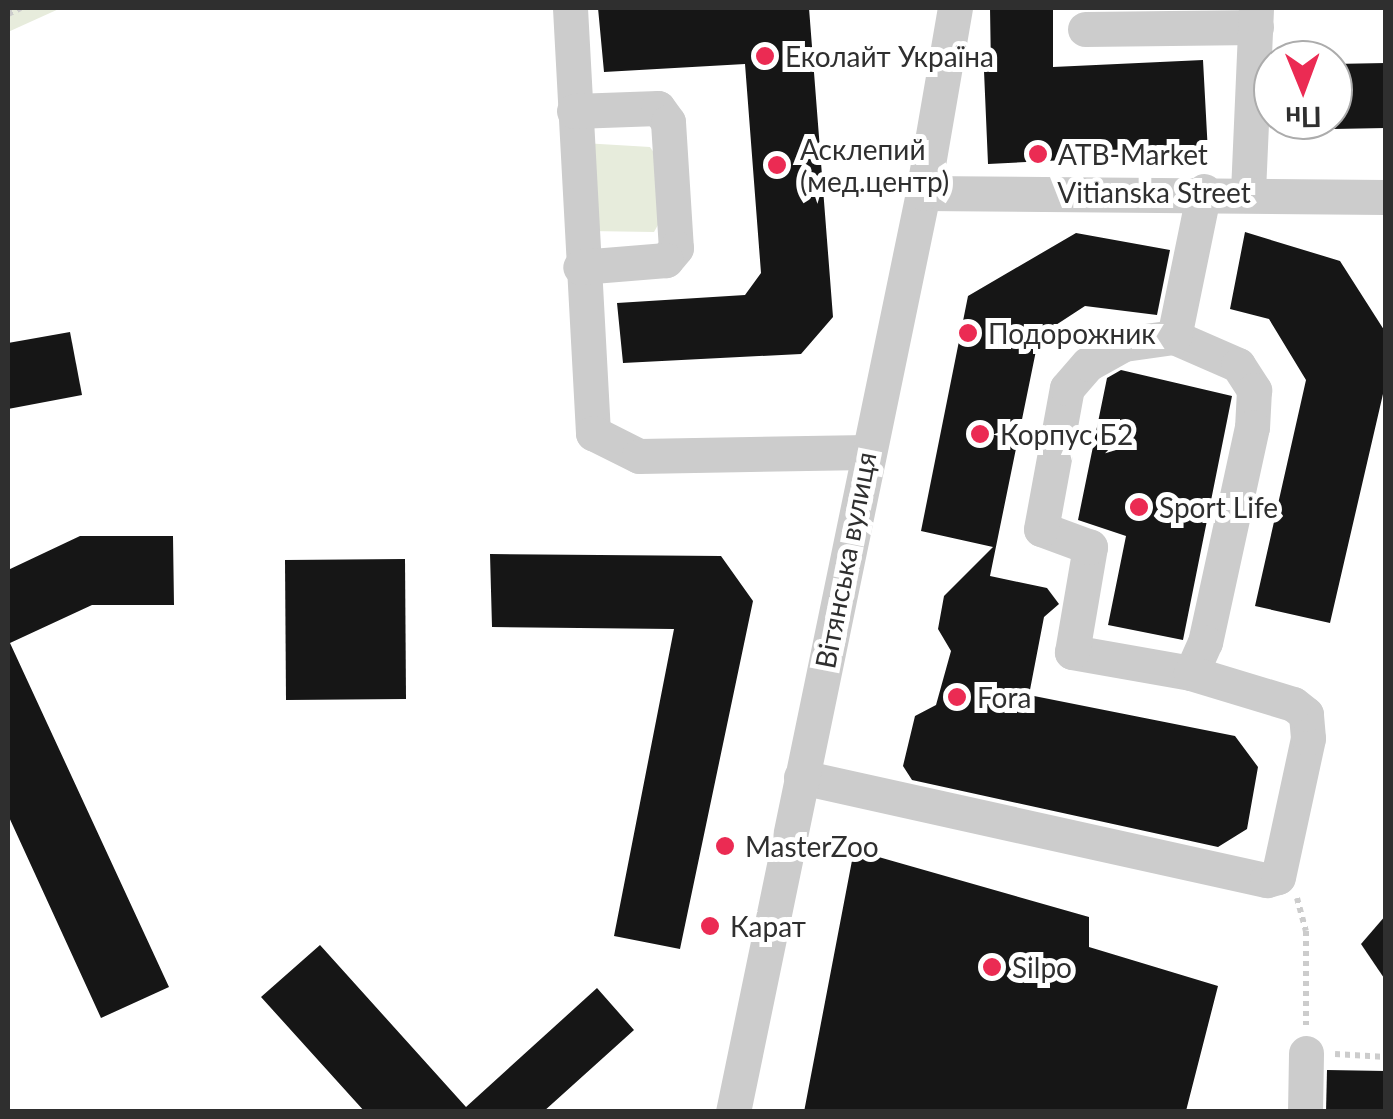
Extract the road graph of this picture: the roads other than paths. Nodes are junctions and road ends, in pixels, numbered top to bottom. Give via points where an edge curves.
1 (570, 8) edge
2 (955, 8) edge
3 (1256, 17) edge
4 (1085, 29) dead end
5 (574, 111) junction
6 (1204, 191) junction
7 (1248, 192) junction
8 (923, 193) junction
9 (1386, 197) edge
10 (580, 267) junction
11 (1174, 337) junction
12 (867, 452) junction
13 (1191, 674) junction
14 (801, 777) junction
15 (1306, 1053) road end
16 (733, 1112) edge
17 (1304, 1112) edge

1 - 5 street
2 - 8 street, Вітянська вулиця
3 - 4 street
3 - 7 street
5 - 10 street
5 - 10 street via 658,108 668,122 676,248 666,260
6 - 7 street, Vitianska Street
6 - 8 street, Vitianska Street
6 - 11 street
7 - 9 street, Vitianska Street
8 - 12 street, Вітянська вулиця
10 - 12 street via 588,413 593,433 611,448 639,456
11 - 13 street via 1238,365 1254,390 1252,428
11 - 13 street via 1124,344 1088,364 1067,388 1041,529 1090,548 1072,652
12 - 14 street, Вітянська вулиця
13 - 14 street via 1293,704 1306,714 1308,738 1278,877 1267,880
14 - 16 street, Вітянська вулиця
15 - 17 street

